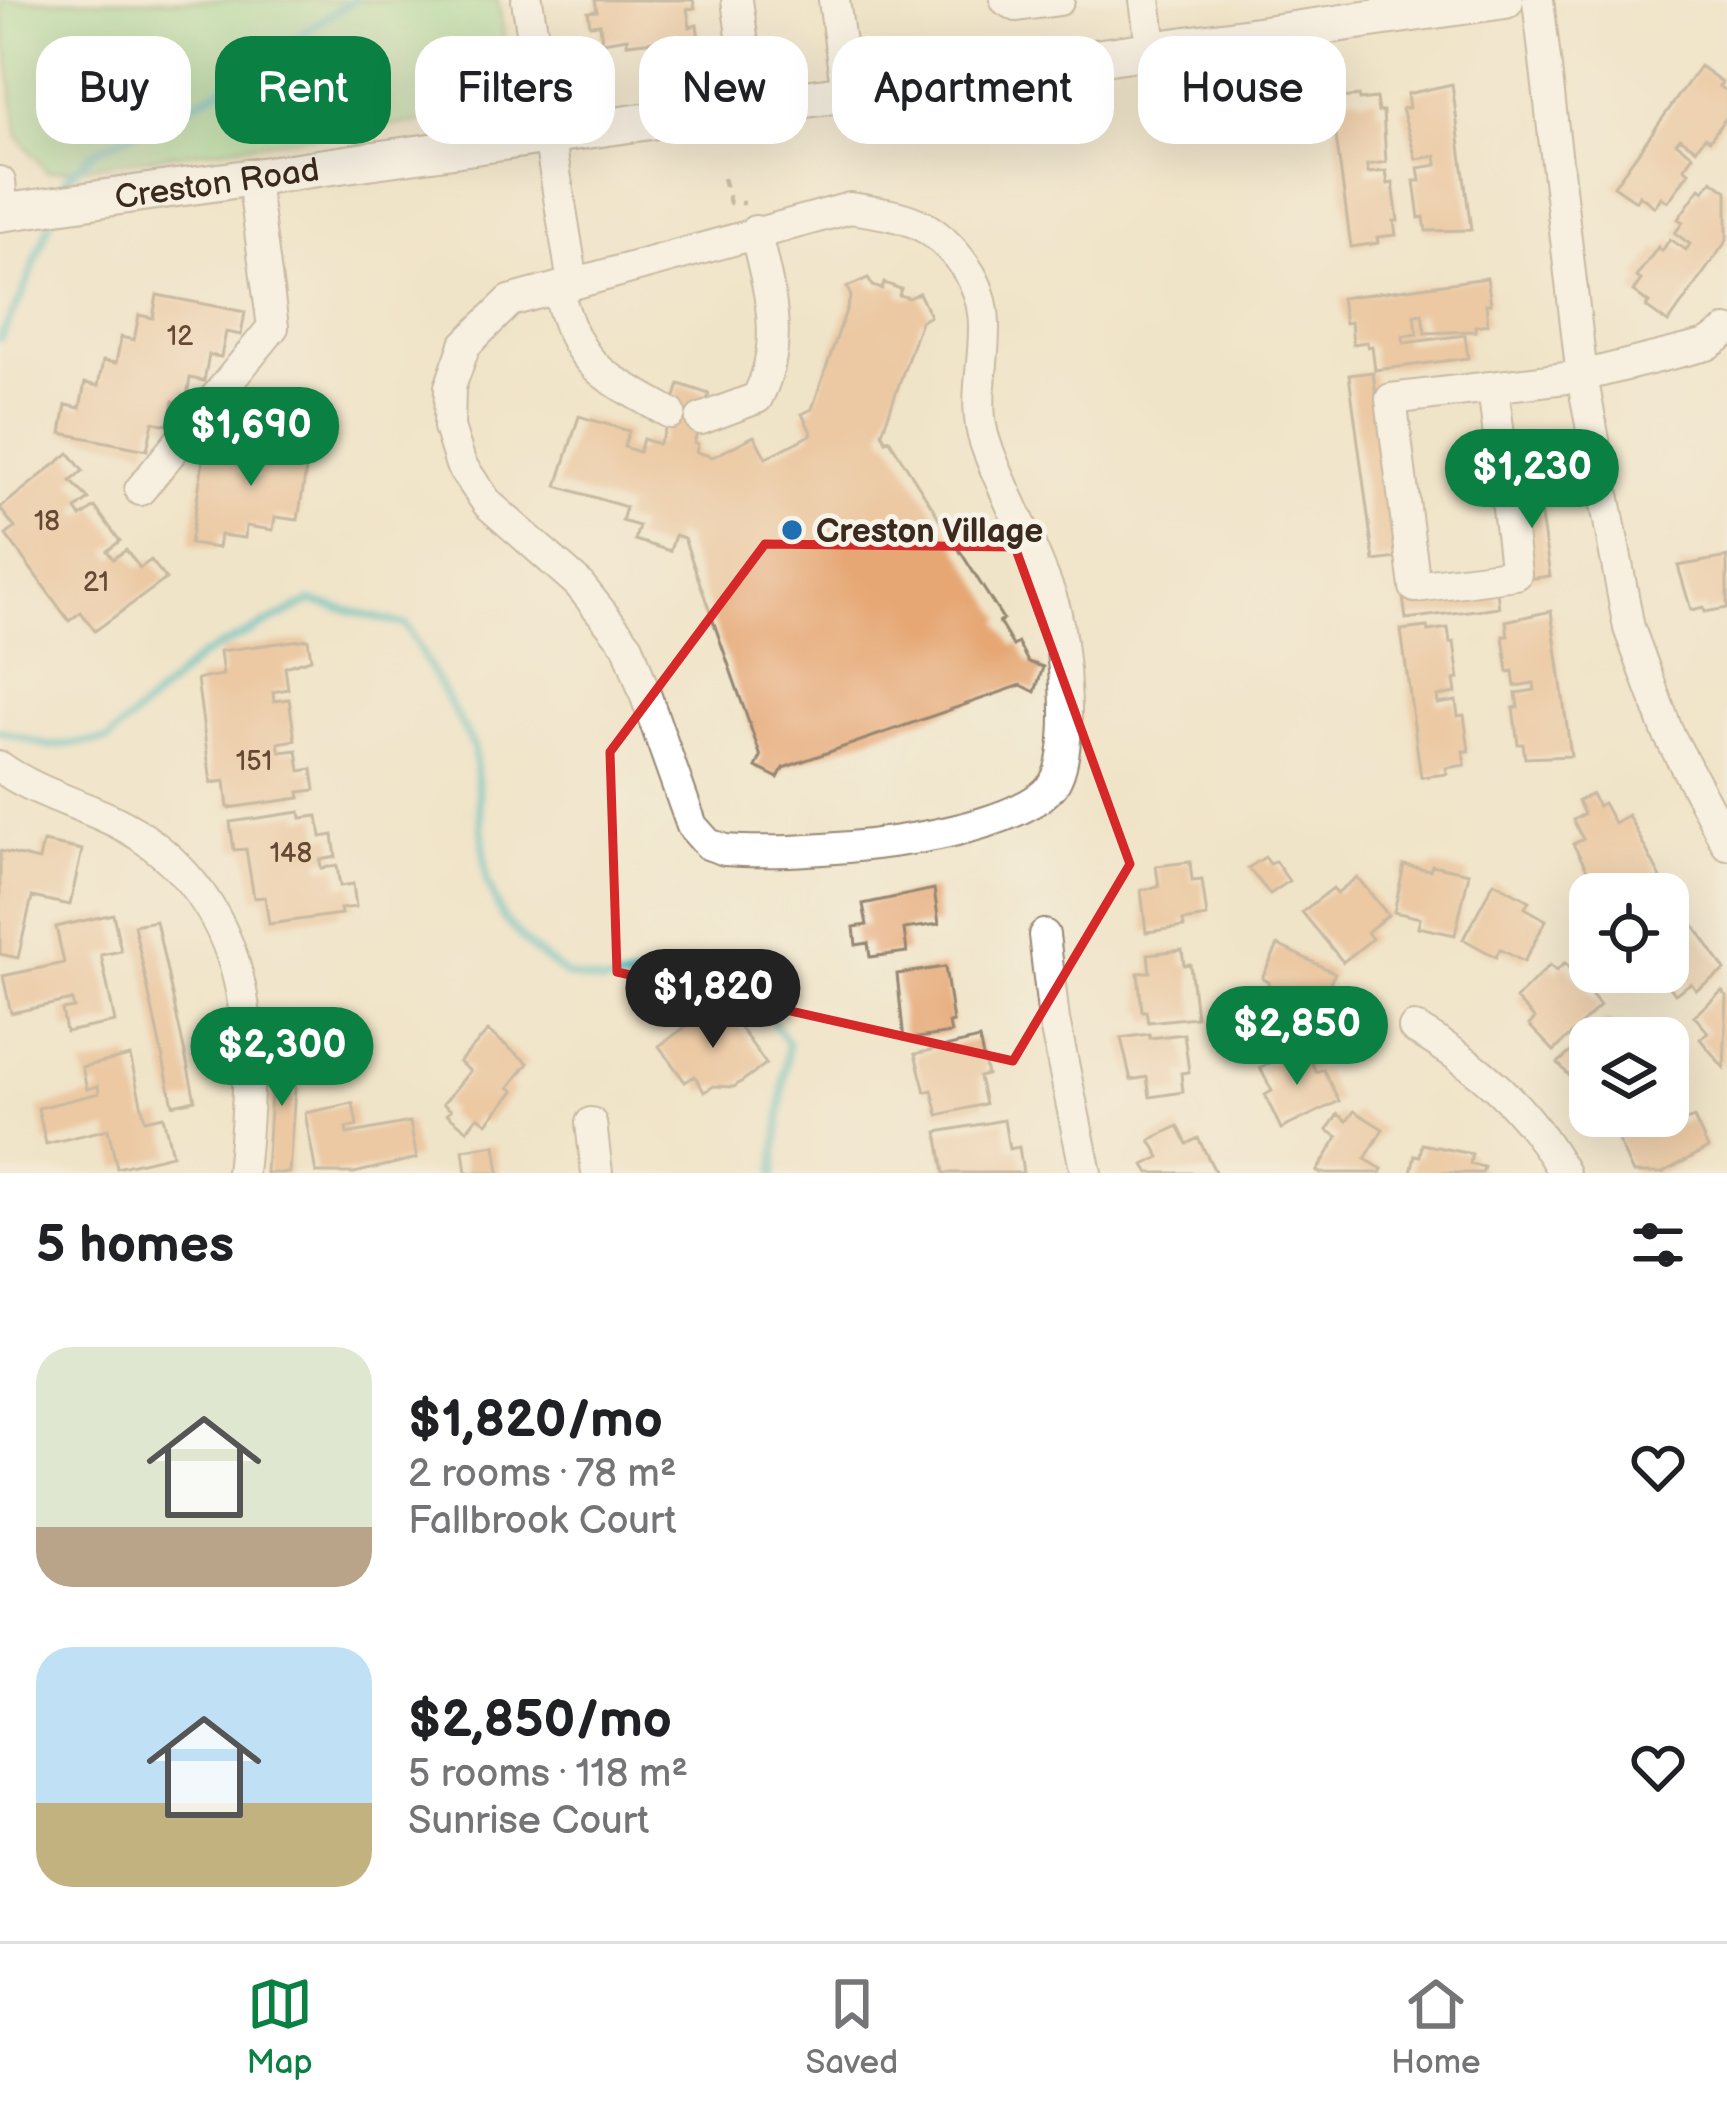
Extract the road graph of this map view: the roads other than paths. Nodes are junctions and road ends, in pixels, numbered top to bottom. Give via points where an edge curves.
1 (527, 0) edge
2 (736, 0) edge
3 (834, 0) edge
4 (1006, 0) edge
5 (1059, 0) edge
6 (1145, 0) edge
7 (1505, 0) edge
8 (1538, 0) edge
9 (532, 36) edge
10 (742, 36) dead end
11 (839, 36) edge
12 (1150, 36) edge
13 (1261, 36) edge
14 (832, 96) edge
15 (615, 126) edge
16 (486, 144) edge
17 (547, 144) edge
18 (253, 179) junction
19 (1, 202) edge
20 (755, 232) junction
21 (565, 285) junction
22 (1727, 331) edge
23 (1582, 376) junction
24 (1493, 387) junction
25 (140, 490) dead end
26 (0, 767) edge
27 (1727, 844) edge
28 (1044, 935) dead end
29 (1414, 1028) dead end
30 (591, 1123) dead end
31 (242, 1173) edge
32 (597, 1173) edge
33 (1086, 1173) edge
34 (1564, 1173) edge

1 - 9 street
2 - 10 street
3 - 11 street
4 - 5 street
6 - 12 street
7 - 13 main road, Creston Road
8 - 23 street
14 - 15 main road, Creston Road
16 - 18 main road, Creston Road
17 - 21 street
18 - 19 main road, Creston Road
18 - 25 street via 273,327
20 - 21 street
20 - 21 street via 771,299 770,373 757,398 686,416 594,369 568,330
20 - 21 street via 850,208 919,220 944,240 983,299 978,400 985,442 1055,609 1065,678 1062,763 1052,786 1015,809 868,847 738,851 700,835 628,646 578,583 488,504 461,465 449,427 450,387 465,345 510,301
22 - 23 street via 1707,345
23 - 24 street
23 - 27 street via 1629,628 1667,733
24 - 24 street via 1516,574 1414,587 1391,399
26 - 31 street via 141,836 200,888 237,965 250,1042
28 - 33 street
29 - 34 street via 1502,1088
30 - 32 street

